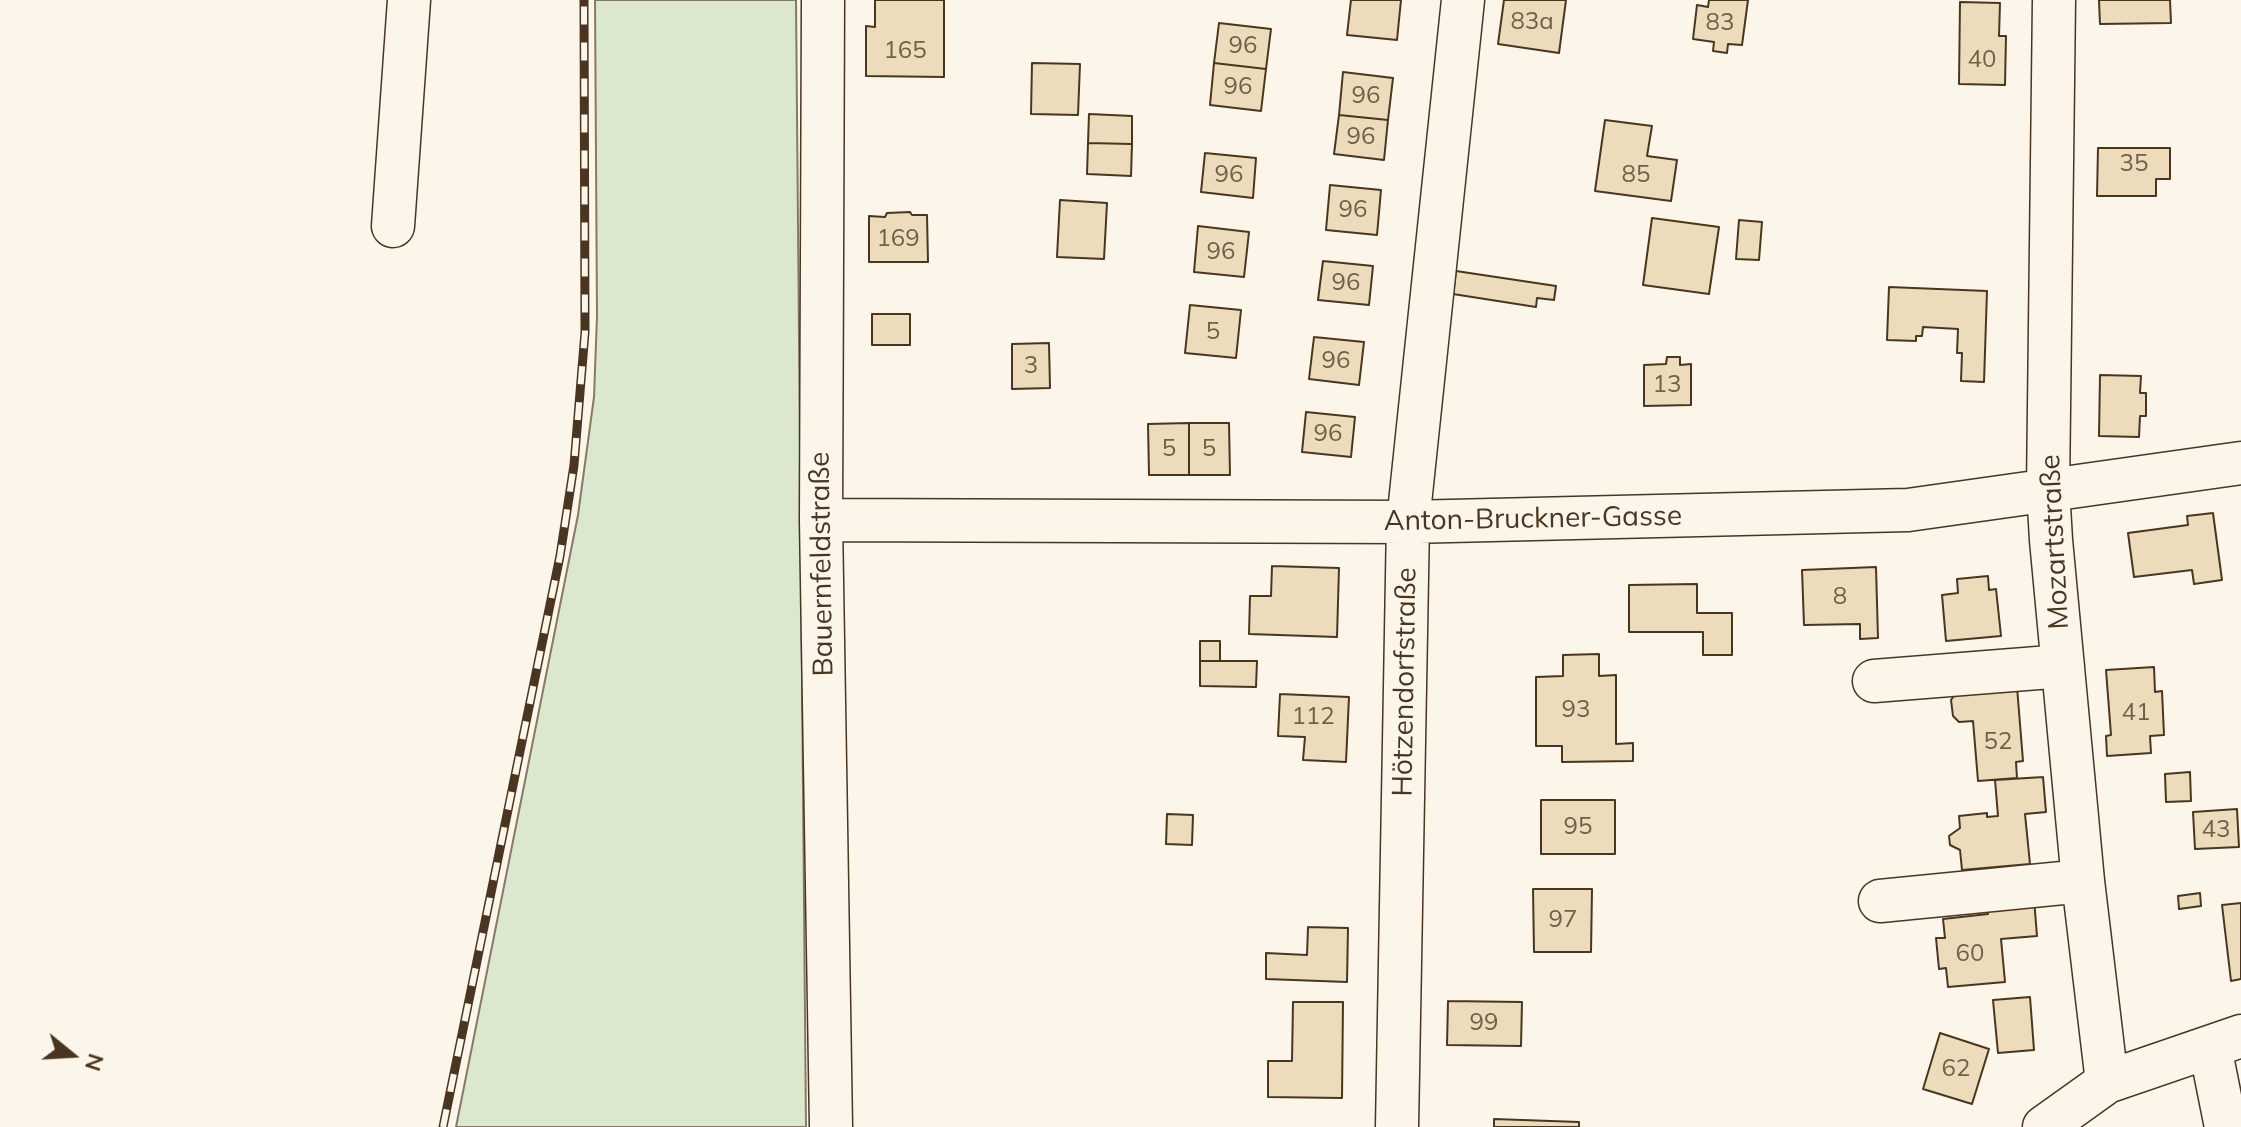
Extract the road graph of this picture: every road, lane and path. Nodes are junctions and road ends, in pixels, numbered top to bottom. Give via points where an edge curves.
1 (409, 0) edge
2 (823, 0) edge
3 (1463, 0) edge
4 (2054, 0) edge
5 (393, 226) dead end
6 (2241, 463) edge
7 (2048, 489) junction
8 (821, 520) junction
9 (1408, 522) junction
10 (2063, 666) junction
11 (1874, 681) dead end
12 (2083, 881) junction
13 (1880, 901) dead end
14 (2225, 1041) edge
15 (2107, 1082) junction
16 (831, 1127) edge
17 (1397, 1127) edge
18 (2044, 1127) edge
19 (2226, 1127) edge

1 - 5 street
2 - 8 street, Bauernfeldstraße
3 - 9 street, Hötzendorfstraße
4 - 7 street, Mozartstraße
6 - 7 street, Anton-Bruckner-Gasse
7 - 9 street, Anton-Bruckner-Gasse via 1908,510
7 - 10 street, Mozartstraße
8 - 9 street, Anton-Bruckner-Gasse
8 - 16 street, Bauernfeldstraße
9 - 17 street, Hötzendorfstraße
10 - 11 street
10 - 12 street, Mozartstraße
12 - 13 street
12 - 15 street, Mozartstraße
14 - 15 street
14 - 19 street
15 - 18 street

